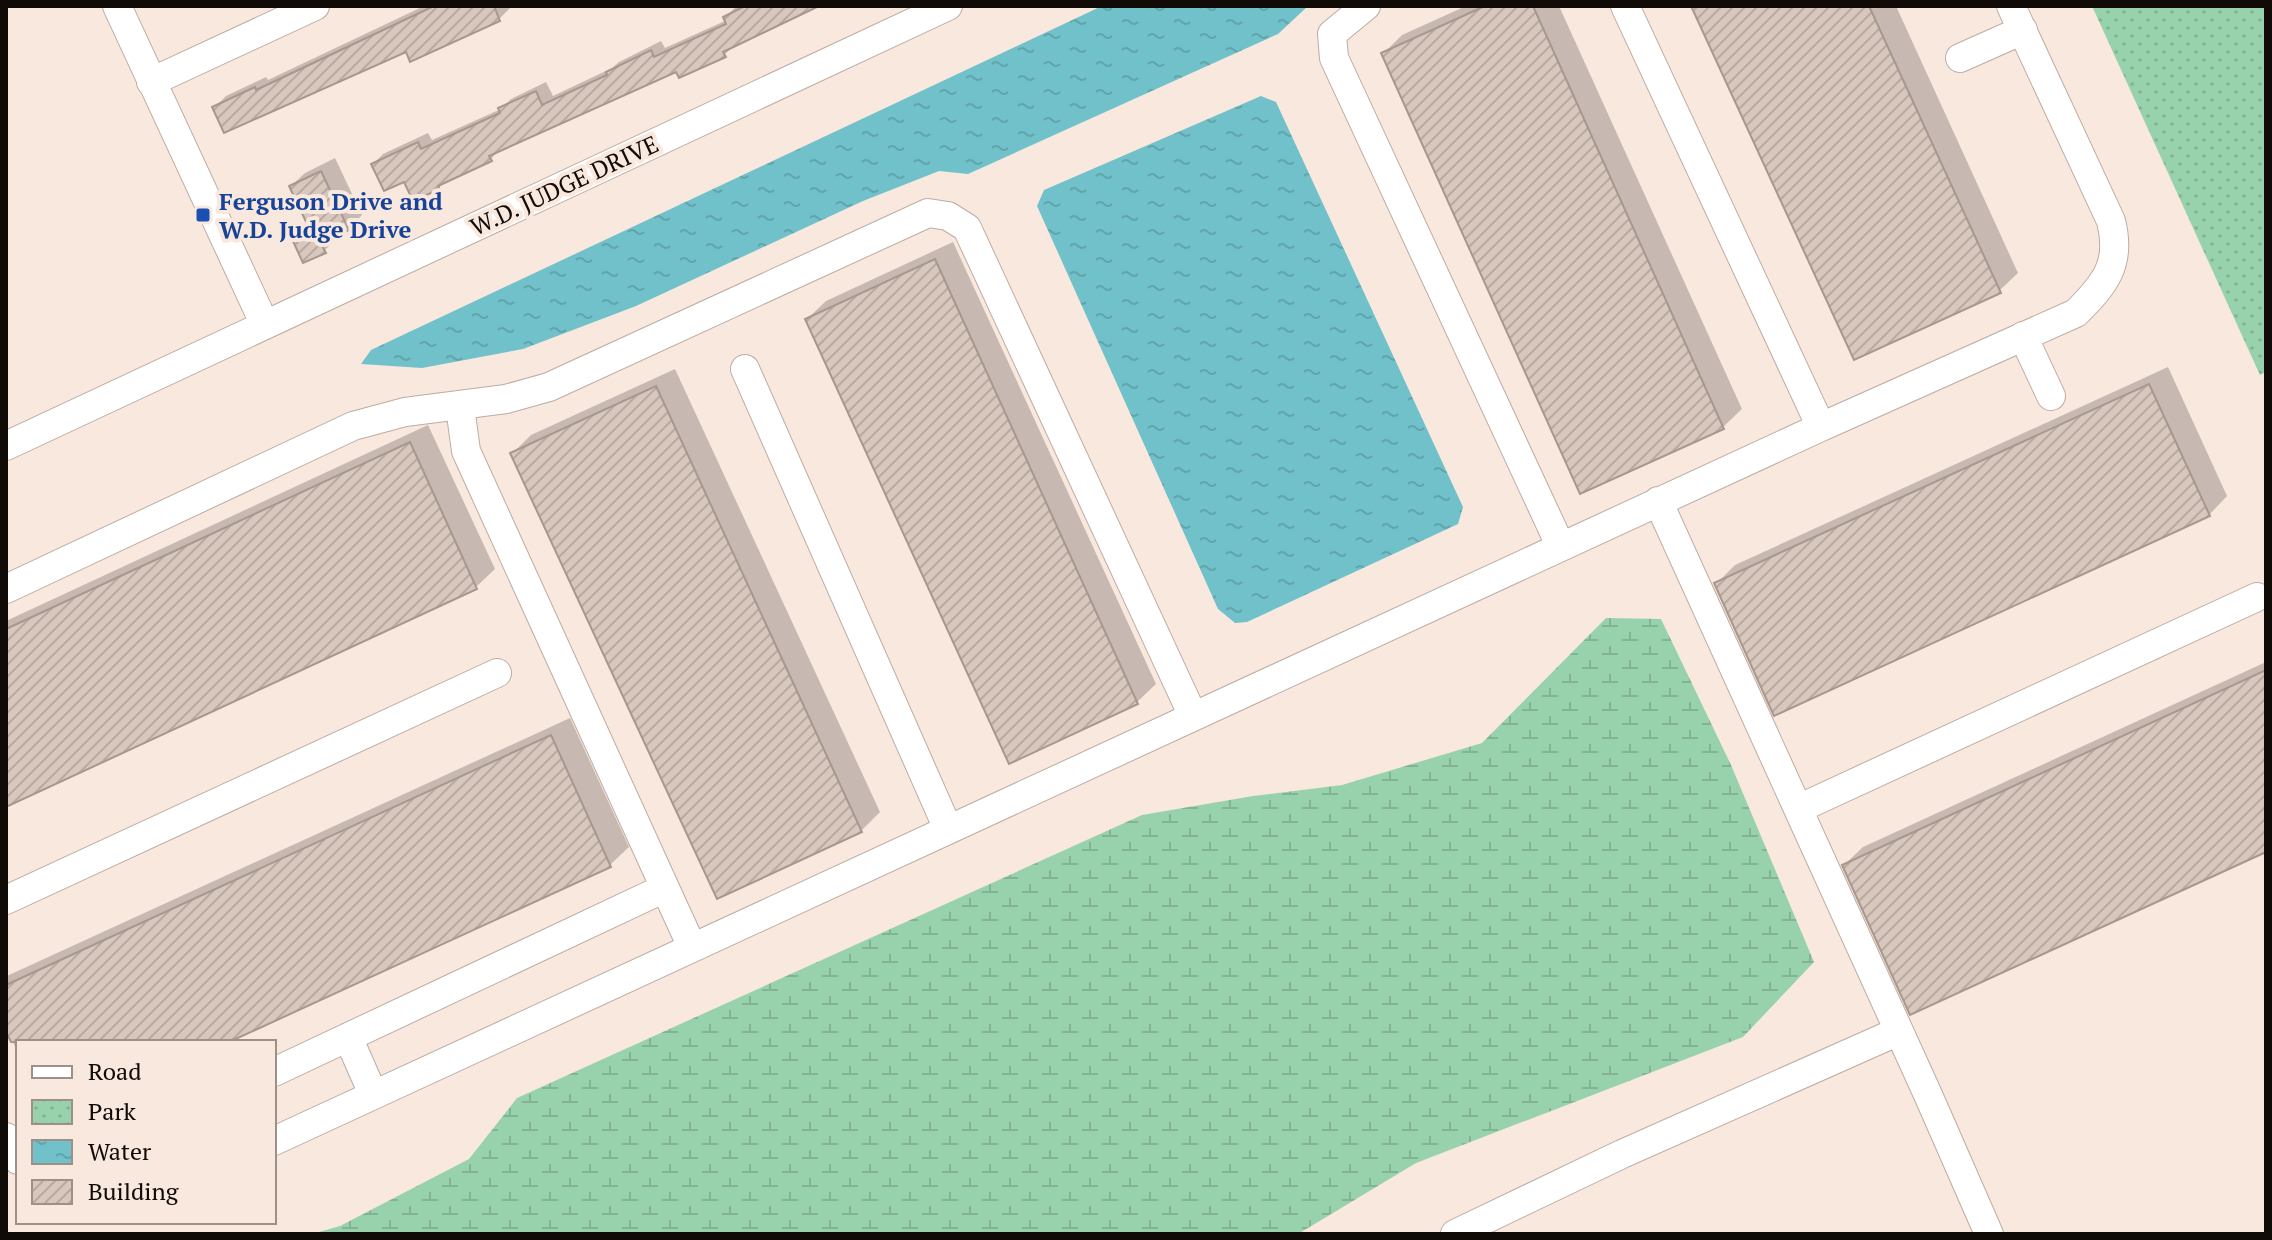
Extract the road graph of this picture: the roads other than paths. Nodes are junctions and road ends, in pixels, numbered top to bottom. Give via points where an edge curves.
1 (117, 6) edge
2 (315, 6) edge
3 (948, 6) edge
4 (1366, 6) edge
5 (1625, 6) edge
6 (2017, 18) edge
7 (1960, 58) dead end
8 (151, 82) junction
9 (265, 325) junction
10 (2023, 336) junction
11 (745, 369) dead end
12 (2051, 396) dead end
13 (460, 407) junction
14 (1821, 427) junction
15 (6, 446) edge
16 (1658, 501) junction
17 (1560, 545) junction
18 (6, 589) edge
19 (2257, 597) dead end
20 (497, 673) dead end
21 (1193, 716) junction
22 (1798, 809) junction
23 (948, 829) junction
24 (665, 888) junction
25 (6, 900) edge
26 (692, 947) junction
27 (1899, 1031) junction
28 (348, 1037) junction
29 (276, 1071) edge
30 (373, 1094) junction
31 (6, 1137) edge
32 (276, 1140) edge
33 (16, 1156) edge
34 (1455, 1234) edge
35 (1989, 1234) edge

1 - 8 street
2 - 8 street
3 - 9 street, W.D. JUDGE DRIVE
4 - 17 street via 1332,34 1334,58
5 - 14 street
6 - 7 street
6 - 10 street via 2116,240 2108,276 2096,293 2076,313
8 - 9 street
9 - 15 street, W.D. JUDGE DRIVE
10 - 12 street
10 - 14 street
11 - 23 street
13 - 18 street via 405,412 353,426
13 - 21 street via 549,387 928,213 948,216 967,228
13 - 24 street via 466,451
14 - 16 street
16 - 17 street
16 - 22 street
17 - 21 street
19 - 22 street
20 - 25 street
21 - 23 street
22 - 27 street
23 - 26 street
24 - 26 street
24 - 28 street
26 - 30 street
27 - 34 street
27 - 35 street
28 - 29 street
28 - 30 street
30 - 32 street
31 - 33 street

